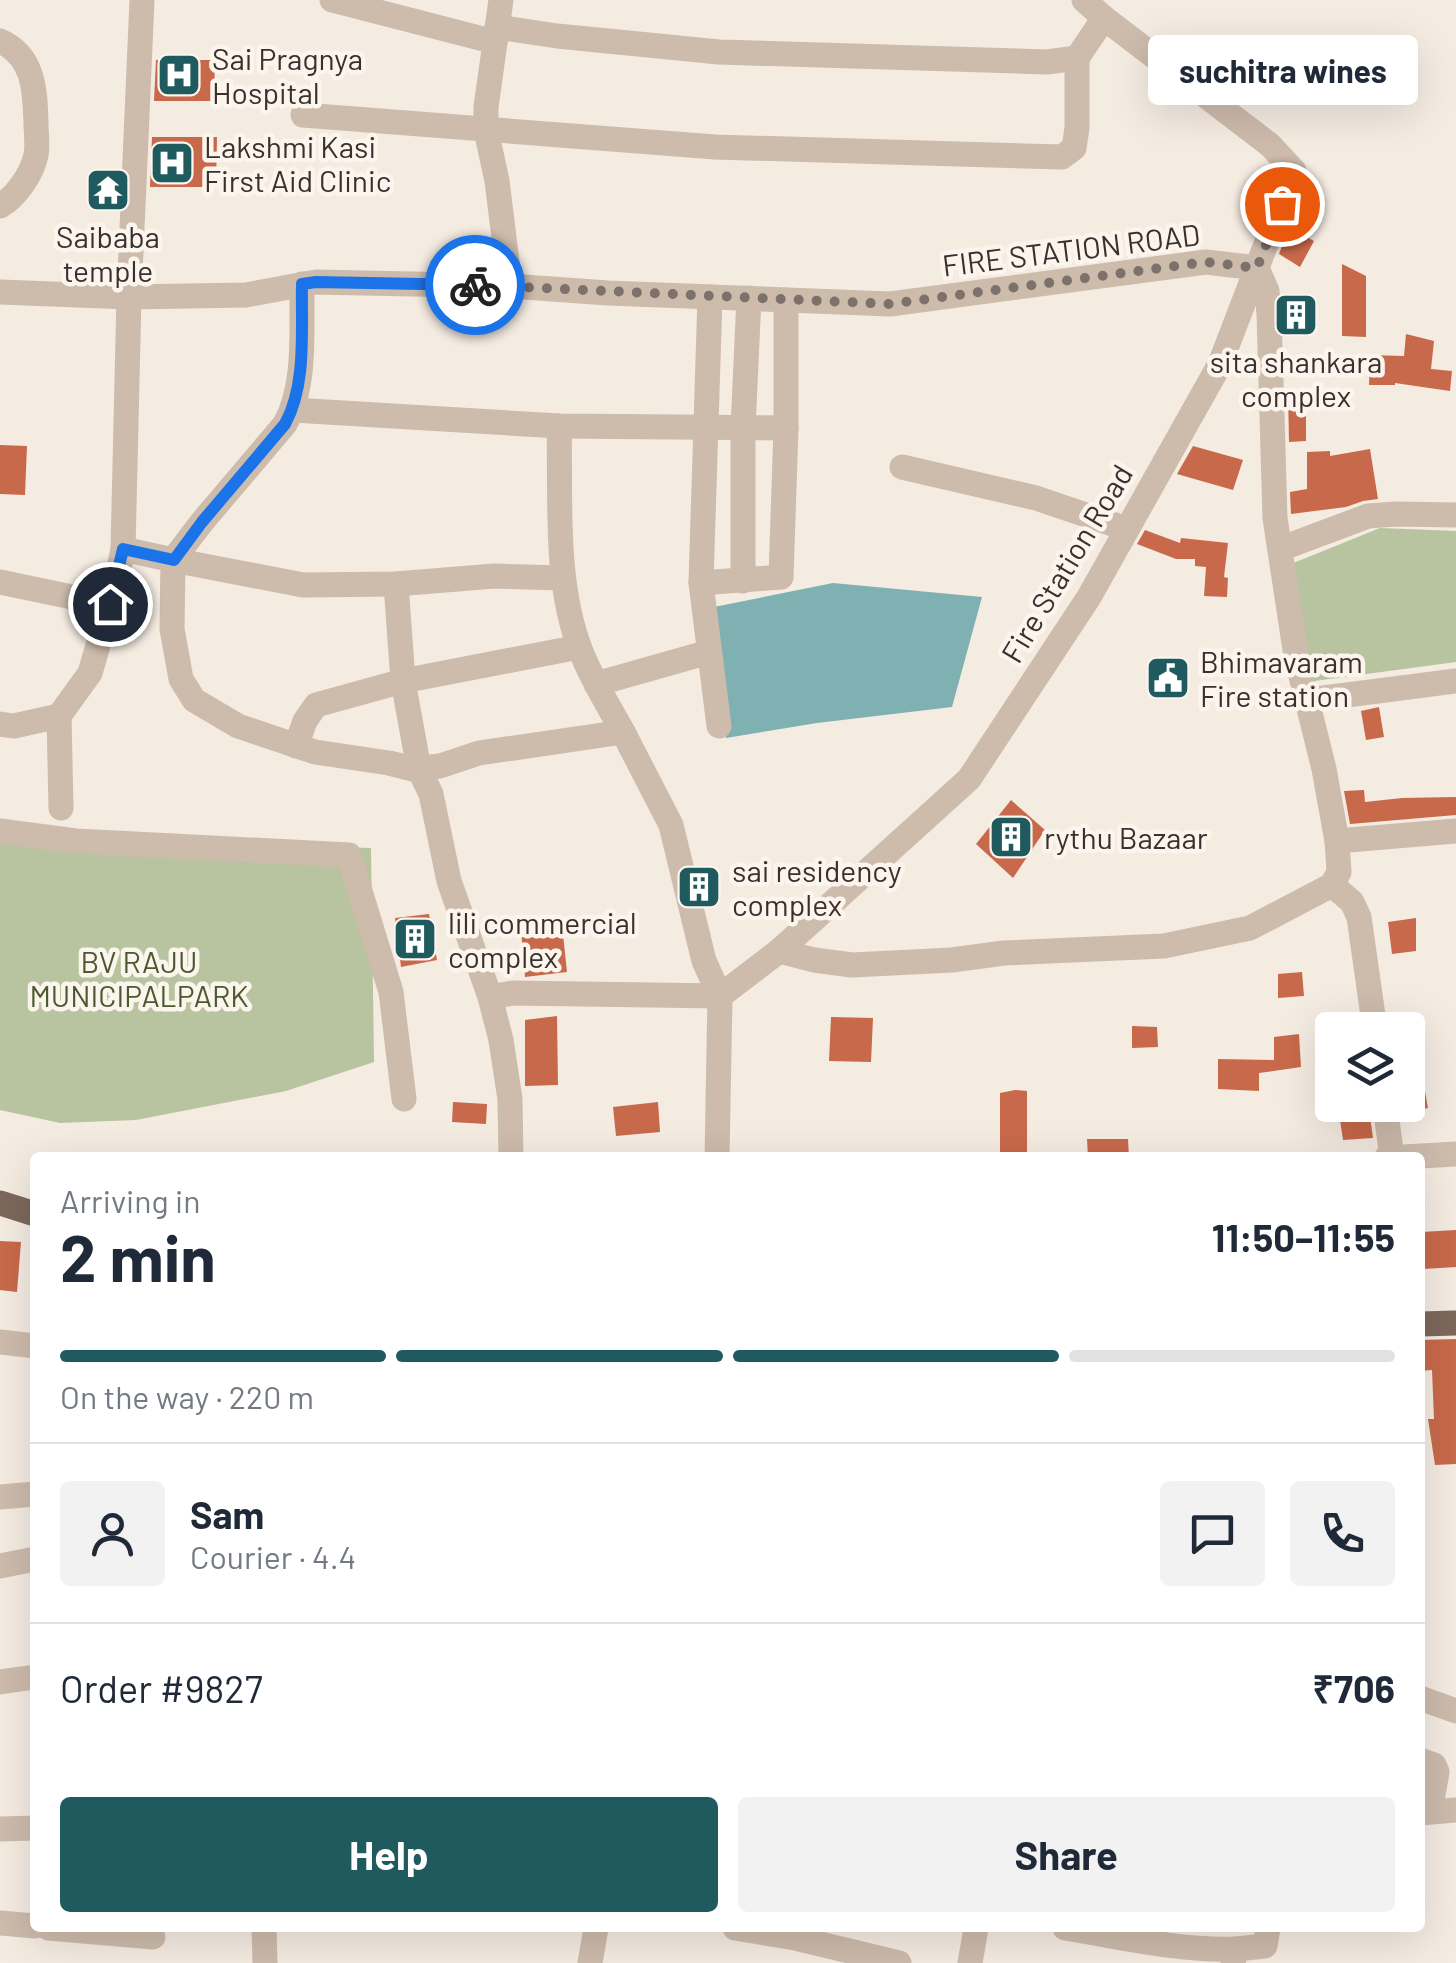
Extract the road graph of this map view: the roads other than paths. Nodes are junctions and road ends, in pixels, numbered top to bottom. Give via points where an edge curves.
1 (332, 0) edge
2 (501, 0) edge
3 (145, 1) edge
4 (1094, 9) edge
5 (496, 35) junction
6 (0, 41) edge
7 (1077, 58) junction
8 (303, 115) dead end
9 (486, 130) junction
10 (0, 206) edge
11 (1257, 268) junction
12 (302, 284) junction
13 (510, 286) junction
14 (0, 292) edge
15 (129, 297) junction
16 (710, 297) junction
17 (749, 298) junction
18 (786, 300) junction
19 (293, 410) junction
20 (559, 426) junction
21 (704, 426) junction
22 (743, 428) junction
23 (786, 428) junction
24 (902, 467) dead end
25 (1456, 515) edge
26 (1127, 529) junction
27 (123, 549) junction
28 (1280, 549) junction
29 (174, 560) junction
30 (563, 578) junction
31 (743, 580) junction
32 (0, 582) edge
33 (701, 582) junction
34 (396, 584) junction
35 (110, 604) junction
36 (579, 647) junction
37 (709, 652) junction
38 (402, 681) junction
39 (1456, 682) edge
40 (596, 684) junction
41 (1308, 700) junction
42 (59, 716) junction
43 (0, 724) edge
44 (719, 726) dead end
45 (623, 732) junction
46 (296, 746) junction
47 (419, 769) junction
48 (62, 808) dead end
49 (0, 831) edge
50 (1456, 831) edge
51 (1337, 841) junction
52 (1332, 884) junction
53 (779, 951) junction
54 (720, 996) junction
55 (490, 997) junction
56 (1372, 1012) edge
57 (404, 1099) dead end
58 (1387, 1122) edge
59 (511, 1152) edge
60 (718, 1152) edge
61 (1390, 1152) edge
62 (1456, 1154) edge
63 (1425, 1155) edge
64 (0, 1203) edge
65 (30, 1212) edge
66 (1456, 1323) edge
67 (1425, 1324) edge
68 (0, 1342) edge
69 (30, 1345) edge
70 (30, 1494) edge
71 (0, 1497) edge
72 (30, 1560) edge
73 (0, 1566) edge
74 (30, 1678) edge
75 (0, 1682) edge
76 (1425, 1700) edge
77 (1456, 1711) edge
78 (1425, 1762) edge
79 (1435, 1812) edge
80 (30, 1828) edge
81 (0, 1829) edge
82 (0, 1923) edge
83 (30, 1926) edge
84 (76, 1932) edge
85 (264, 1932) edge
86 (595, 1932) edge
87 (758, 1932) edge
88 (975, 1932) edge
89 (1267, 1932) edge
90 (1132, 1933) edge
91 (154, 1943) edge
92 (1234, 1956) edge
93 (265, 1963) edge
94 (590, 1963) edge
95 (900, 1963) edge
96 (970, 1963) edge

1 - 5 street
2 - 5 street
3 - 15 street
4 - 7 street
4 - 11 street, Fire Station Road via 1270,145 1294,172
5 - 7 street via 719,52
5 - 9 street
6 - 10 street via 27,63 36,156 18,192
7 - 9 street via 1074,148 1062,157 715,147
8 - 9 street
9 - 13 street
11 - 18 street, FIRE STATION ROAD via 1206,262 890,304
11 - 26 street, Fire Station Road via 1220,364
11 - 28 street via 1270,314
12 - 13 street, FIRE STATION ROAD
12 - 15 street, FIRE STATION ROAD via 246,295
12 - 19 street
13 - 16 street, FIRE STATION ROAD
14 - 15 street, FIRE STATION ROAD
15 - 27 street
16 - 17 street, FIRE STATION ROAD
16 - 21 street
17 - 18 street, FIRE STATION ROAD
17 - 22 street
18 - 23 street
19 - 20 street
19 - 29 street
20 - 21 street
20 - 30 street
21 - 22 street
21 - 33 street
22 - 23 street
22 - 31 street
23 - 31 street via 781,577
24 - 26 street via 1036,498
25 - 28 street via 1368,516
26 - 53 street, Fire Station Road via 969,778
27 - 29 street
27 - 35 street
28 - 41 street
29 - 34 street via 303,585
29 - 46 street via 172,629 181,679 194,700 238,726
30 - 34 street
30 - 36 street
31 - 33 street
32 - 35 street
33 - 37 street
34 - 38 street
35 - 42 street via 90,672
36 - 38 street
36 - 40 street
37 - 40 street
37 - 44 street
38 - 46 street via 316,704
38 - 47 street
39 - 41 street
40 - 45 street
41 - 51 street
42 - 43 street
42 - 48 street
45 - 47 street
45 - 54 street via 671,825 704,961
46 - 47 street
47 - 55 street
49 - 57 street via 350,855 391,992
50 - 51 street
51 - 52 street via 1339,872
52 - 53 street via 1250,928 1164,946 852,965
52 - 56 street via 1359,917
53 - 54 street, Fire Station Road
54 - 55 street
54 - 60 street
55 - 59 street via 510,1099
58 - 61 street
62 - 63 street
64 - 65 main road
66 - 67 main road
68 - 69 street
70 - 71 street
72 - 73 street
74 - 75 street
76 - 77 street
78 - 79 street via 1437,1772
80 - 81 street
82 - 83 street
84 - 91 street
85 - 93 street
86 - 94 street
87 - 95 street
88 - 96 street
89 - 92 street via 1265,1946
90 - 92 street

